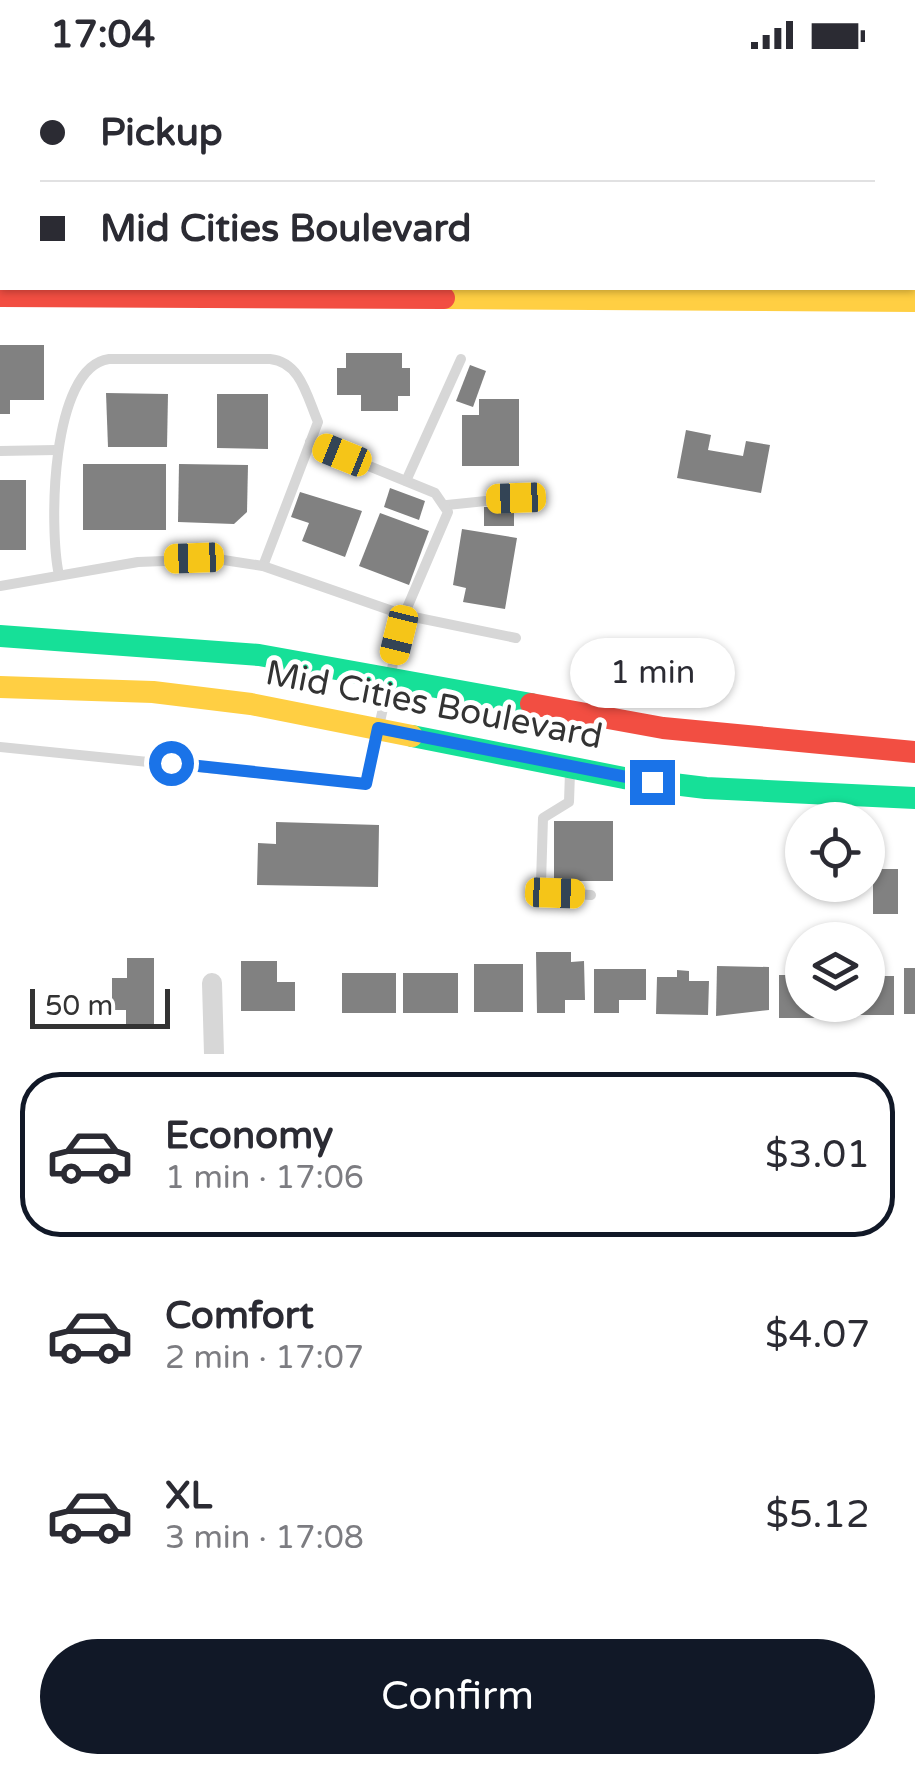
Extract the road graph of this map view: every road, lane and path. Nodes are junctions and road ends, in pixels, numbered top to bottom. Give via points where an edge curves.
1 (9, 293) edge
2 (854, 294) edge
3 (915, 301) edge
4 (461, 360) dead end
5 (310, 442) junction
6 (0, 450) edge
7 (56, 450) junction
8 (406, 481) junction
9 (516, 498) dead end
10 (447, 505) junction
11 (263, 566) junction
12 (59, 576) junction
13 (0, 586) edge
14 (404, 615) junction
15 (0, 636) edge
16 (516, 638) dead end
17 (388, 680) junction
18 (0, 687) edge
19 (378, 728) junction
20 (0, 747) edge
21 (915, 752) edge
22 (570, 766) junction
23 (915, 798) edge
24 (591, 894) dead end
25 (212, 983) dead end
26 (214, 1054) edge

1 - 2 main road
2 - 3 main road
4 - 8 lane
5 - 7 lane via 318,422 286,362 108,359 80,376
5 - 8 lane
5 - 11 lane
6 - 7 lane
7 - 12 lane
8 - 10 lane
9 - 10 lane
10 - 14 lane
11 - 12 lane via 170,558
11 - 14 lane
12 - 13 lane
14 - 16 lane
14 - 17 lane
15 - 17 main road, Mid Cities Boulevard via 199,648
17 - 19 lane
17 - 21 main road, Mid Cities Boulevard via 663,728
18 - 19 main road, Mid Cities Boulevard via 153,692
19 - 20 lane via 366,784
19 - 22 main road, Mid Cities Boulevard
22 - 23 main road, Mid Cities Boulevard via 706,788
22 - 24 lane via 569,802 543,818 542,883 555,893
25 - 26 street

